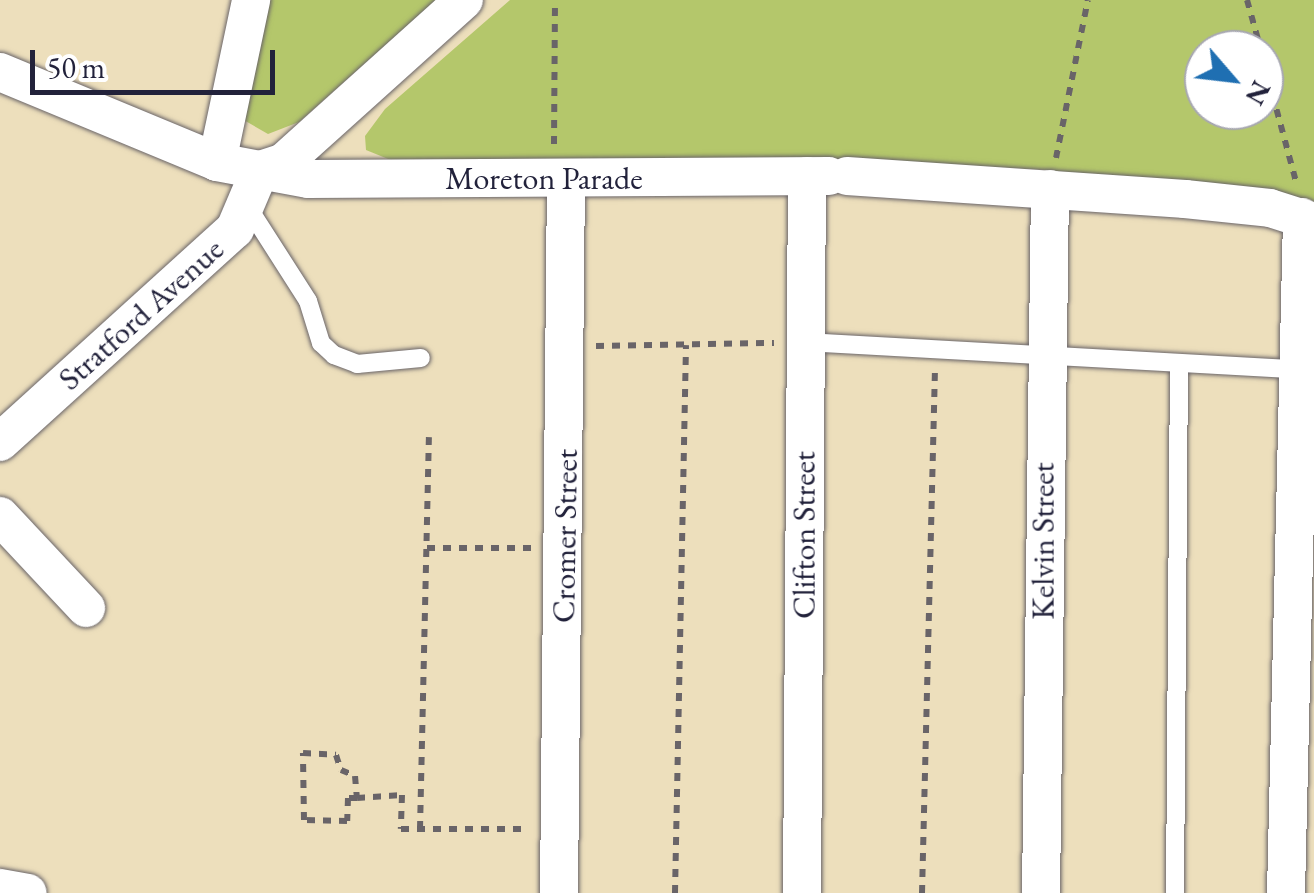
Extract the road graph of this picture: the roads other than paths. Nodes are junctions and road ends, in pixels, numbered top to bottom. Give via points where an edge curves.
1 (251, 0) edge
2 (464, 0) edge
3 (0, 72) edge
4 (216, 162) junction
5 (560, 165) junction
6 (828, 176) junction
7 (253, 187) junction
8 (1050, 189) junction
9 (1308, 220) edge
10 (805, 342) junction
11 (421, 358) dead end
12 (1044, 360) junction
13 (1179, 365) junction
14 (1294, 370) junction
15 (0, 442) edge
16 (0, 516) edge
17 (86, 608) dead end
18 (0, 888) edge
19 (28, 893) edge
20 (559, 893) edge
21 (802, 893) edge
22 (1041, 893) edge
23 (1175, 893) edge
24 (1286, 893) edge

1 - 4 street
2 - 7 street
3 - 4 street, Moreton Parade
4 - 7 street, Moreton Parade
5 - 6 street, Moreton Parade
5 - 7 street, Moreton Parade
5 - 20 street, Cromer Street via 568,346
6 - 8 street, Moreton Parade
6 - 10 street, Clifton Street
7 - 11 lane via 321,343 357,364
7 - 15 street, Stratford Avenue via 236,229
8 - 9 street, Moreton Parade via 1270,208
8 - 12 street, Kelvin Street
9 - 14 street
10 - 12 lane
10 - 21 street, Clifton Street
12 - 13 lane
12 - 22 street, Kelvin Street
13 - 14 lane
13 - 23 lane
14 - 24 street
16 - 17 street
18 - 19 street

